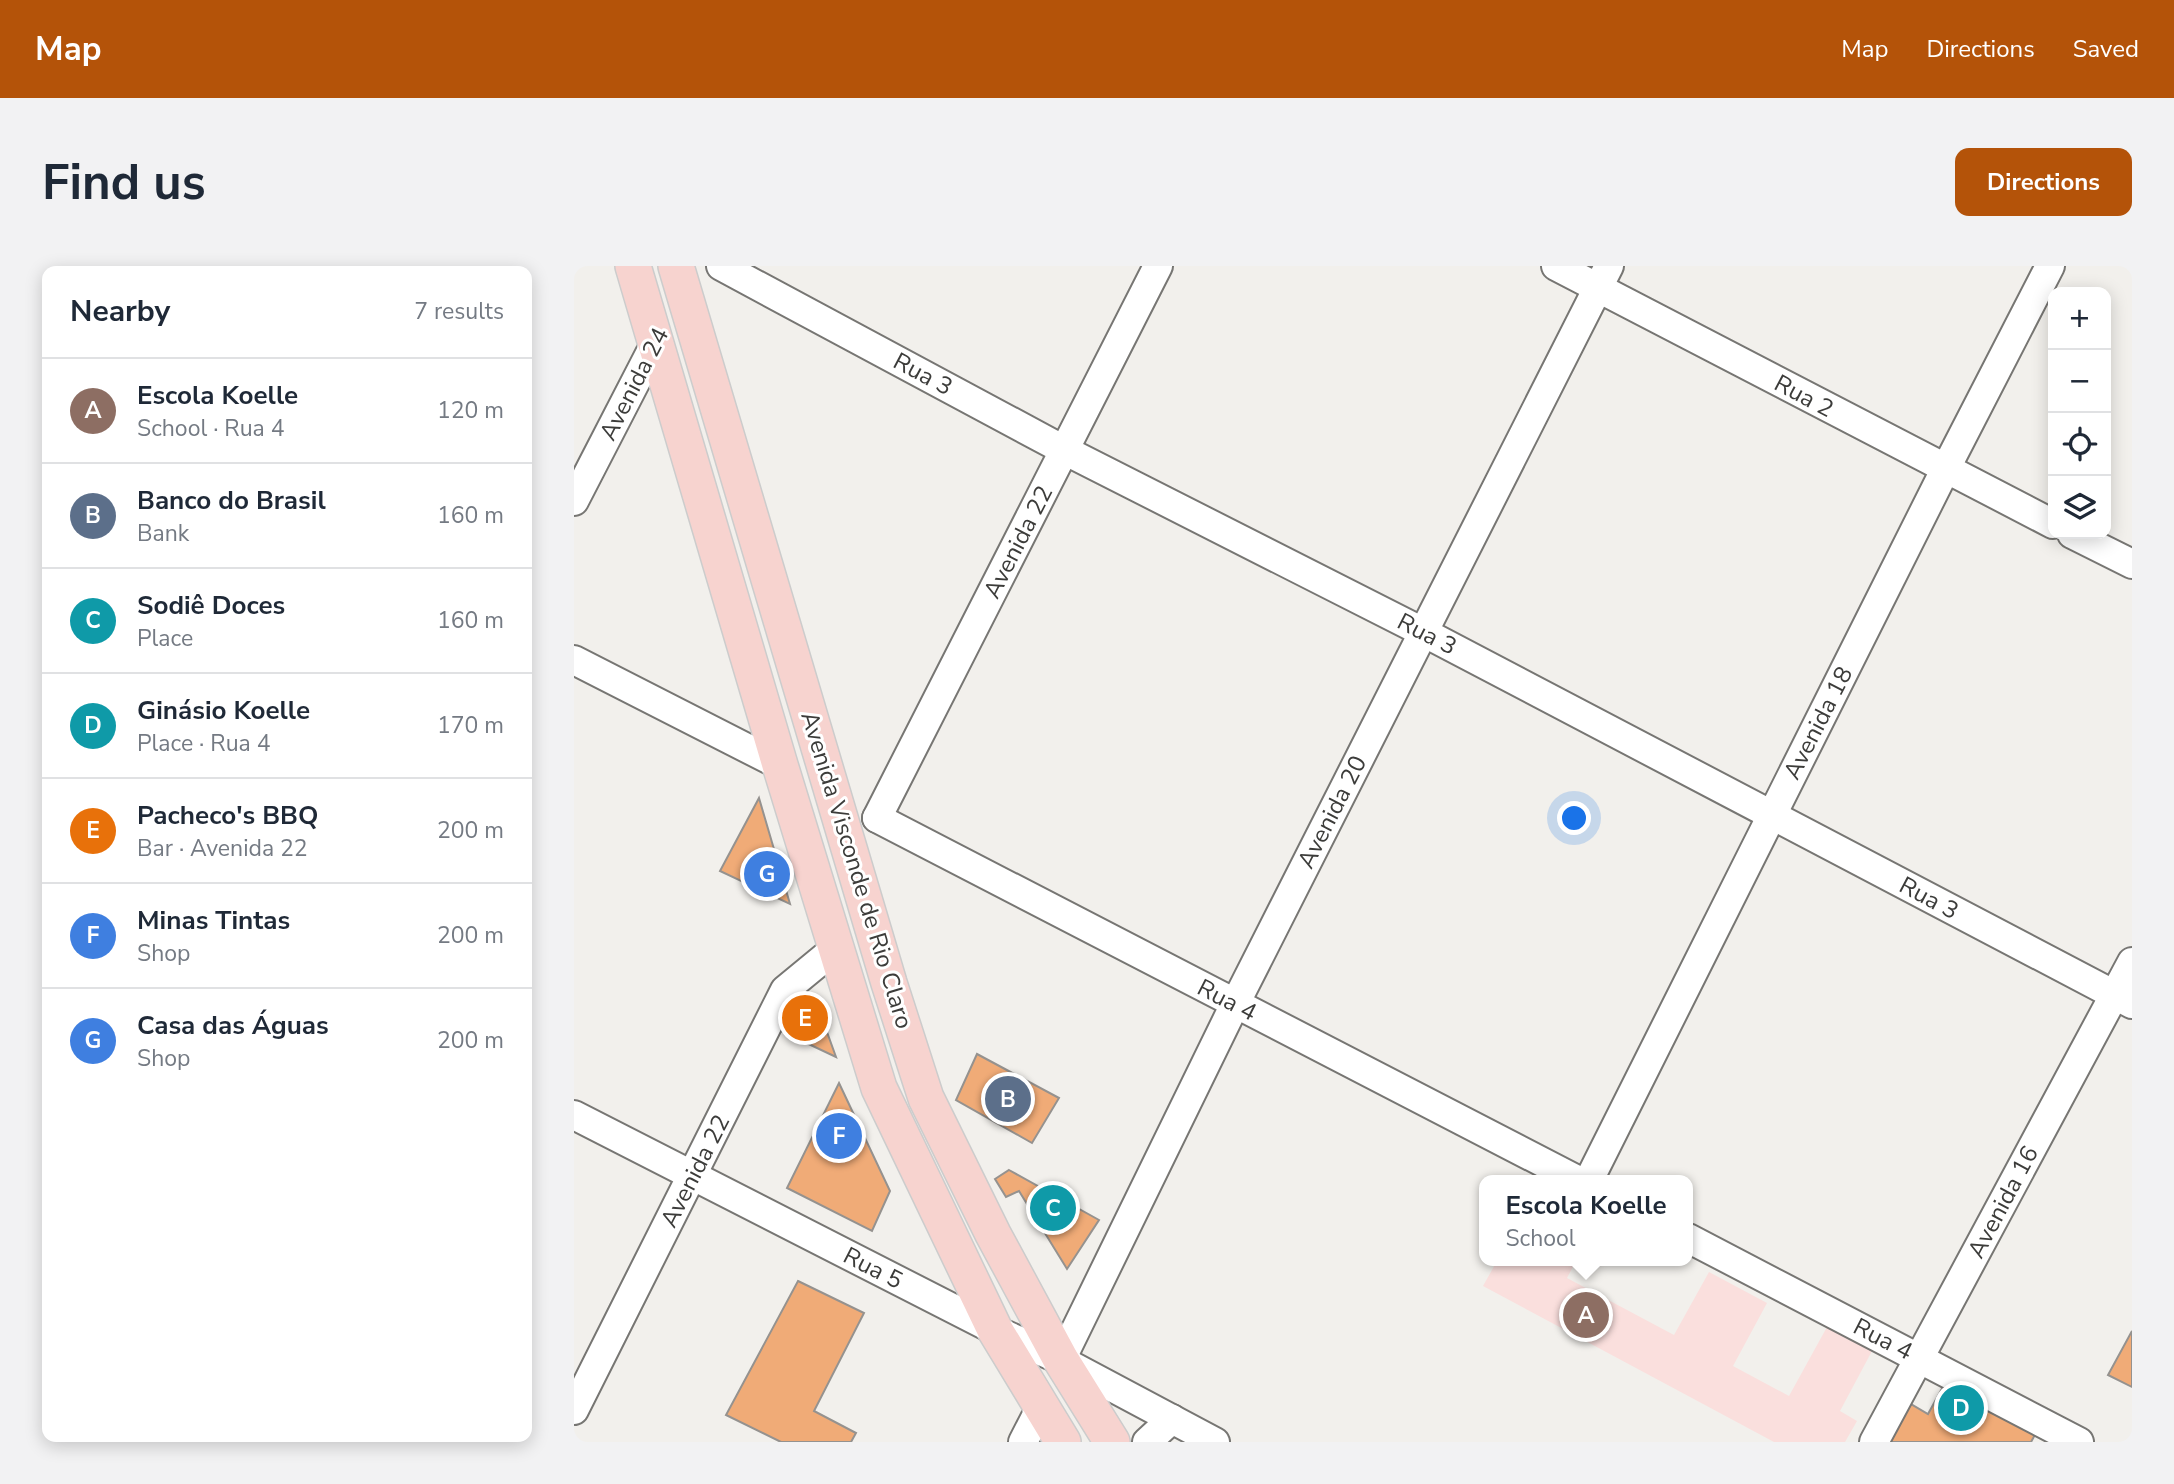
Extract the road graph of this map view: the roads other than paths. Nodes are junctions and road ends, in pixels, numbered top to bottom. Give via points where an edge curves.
1 (633, 266) edge
2 (722, 266) edge
3 (1158, 266) edge
4 (1556, 266) edge
5 (2050, 266) edge
6 (684, 274) edge
7 (1603, 277) edge
8 (656, 342) junction
9 (1064, 450) junction
10 (1945, 470) junction
11 (574, 501) edge
12 (2048, 522) edge
13 (2082, 539) edge
14 (2132, 564) edge
15 (1423, 632) junction
16 (574, 660) edge
17 (780, 765) junction
18 (1772, 816) junction
19 (877, 818) junction
20 (844, 826) junction
21 (836, 948) junction
22 (2132, 962) edge
23 (2123, 999) edge
24 (1235, 1004) junction
25 (574, 1115) edge
26 (1567, 1175) edge
27 (1592, 1175) edge
28 (692, 1176) junction
29 (1693, 1241) edge
30 (995, 1330) junction
31 (1920, 1358) junction
32 (1061, 1360) junction
33 (1041, 1407) junction
34 (574, 1410) edge
35 (1172, 1419) junction
36 (1023, 1442) edge
37 (1063, 1442) edge
38 (1112, 1442) edge
39 (1147, 1442) edge
40 (1215, 1442) edge
41 (1874, 1442) edge
42 (2079, 1442) edge

1 - 8 main road, Avenida Visconde de Rio Claro
2 - 9 street, Rua 3
3 - 9 street, Avenida 22
4 - 7 street, Rua 2
5 - 10 street, Avenida 18
6 - 8 main road, Avenida 24
6 - 20 main road, Avenida Visconde de Rio Claro
7 - 10 street, Rua 2
7 - 15 street, Avenida 20
8 - 11 street, Avenida 24
8 - 17 main road, Avenida Visconde de Rio Claro
9 - 15 street, Rua 3
9 - 19 street, Avenida 22
10 - 12 street, Rua 2
10 - 18 street, Avenida 18
13 - 14 street
15 - 18 street, Rua 3
15 - 24 street, Avenida 20
16 - 17 street
17 - 21 main road, Avenida Visconde de Rio Claro
18 - 23 street, Rua 3
18 - 27 street, Avenida 18
19 - 20 street
19 - 24 street, Rua 4
20 - 32 main road, Avenida Visconde de Rio Claro via 926,1098
21 - 28 street, Avenida 22 via 785,990
21 - 30 main road, Avenida Visconde de Rio Claro via 879,1088
22 - 23 street, Avenida 16
23 - 31 street, Avenida 16
24 - 26 street, Rua 4
24 - 32 street, Avenida 20
25 - 28 street, Rua 5
28 - 30 street, Rua 5
28 - 34 street, Avenida 22
29 - 31 street, Rua 4
30 - 32 street, Rua 5
30 - 33 main road, Avenida Visconde de Rio Claro
31 - 41 street, Avenida 16
31 - 42 street, Rua 4
32 - 35 street, Rua 5
32 - 38 main road, Avenida Visconde de Rio Claro
33 - 36 street
33 - 37 main road, Avenida Visconde de Rio Claro
35 - 39 street
35 - 40 street, Rua 5

